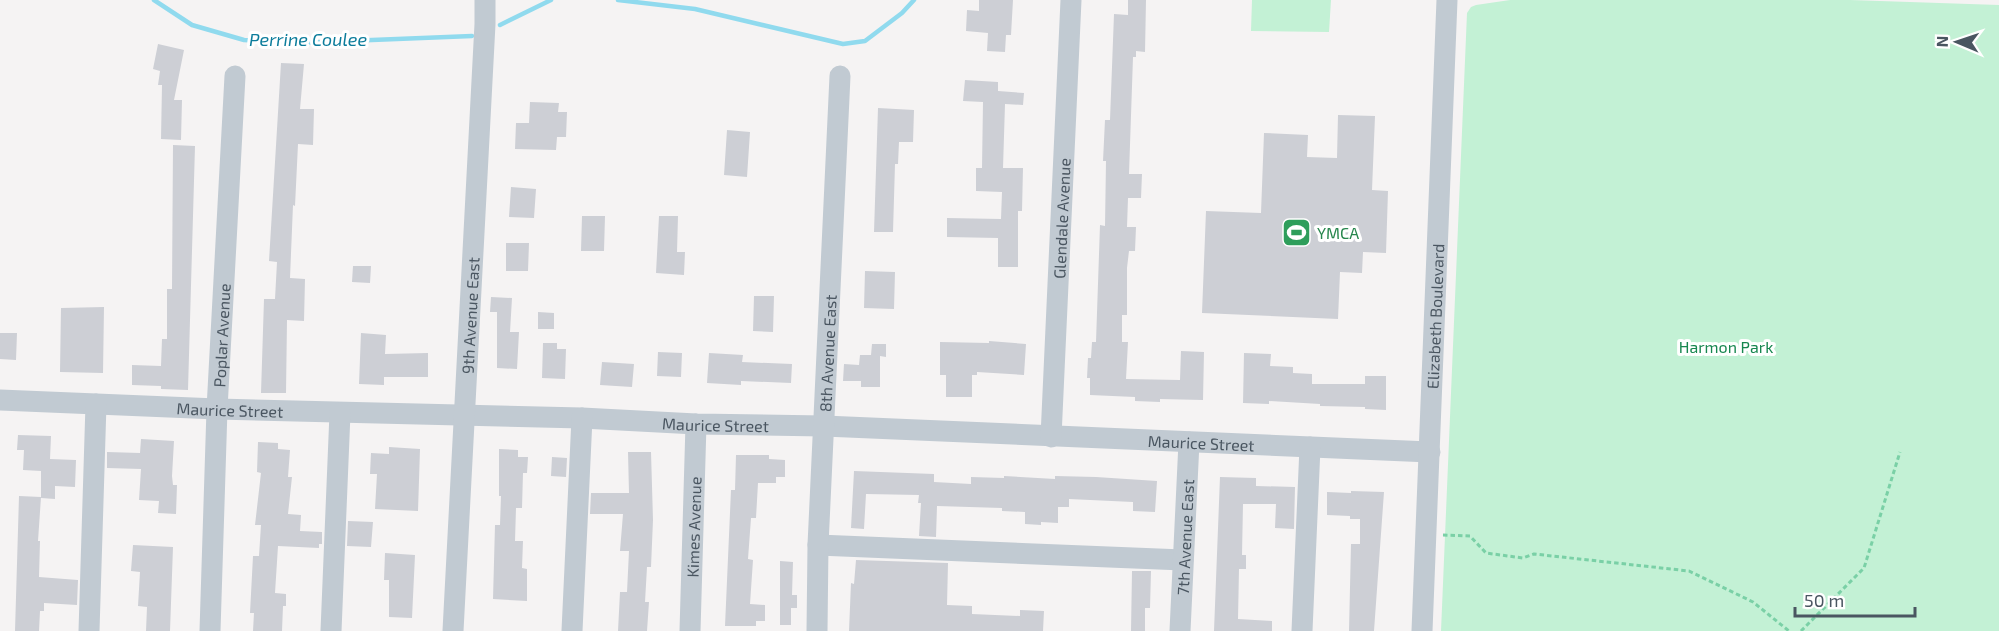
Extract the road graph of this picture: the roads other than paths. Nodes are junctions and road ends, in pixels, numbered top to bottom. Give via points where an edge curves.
1 (485, 0) edge
2 (1071, 0) edge
3 (1447, 0) edge
4 (235, 76) dead end
5 (840, 76) dead end
6 (0, 400) edge
7 (96, 404) junction
8 (217, 409) junction
9 (340, 413) junction
10 (463, 416) junction
11 (582, 418) junction
12 (696, 423) junction
13 (824, 426) junction
14 (1051, 437) junction
15 (1189, 442) junction
16 (1310, 447) junction
17 (1430, 452) junction
18 (818, 545) junction
19 (1183, 560) junction
20 (89, 631) edge
21 (210, 631) edge
22 (331, 631) edge
23 (453, 631) edge
24 (572, 631) edge
25 (690, 631) edge
26 (817, 631) edge
27 (1180, 631) edge
28 (1302, 631) edge
29 (1422, 631) edge

1 - 10 street, 9th Avenue East
2 - 14 street, Glendale Avenue
3 - 17 street, Elizabeth Boulevard
4 - 8 street, Poplar Avenue
5 - 13 street, 8th Avenue East
6 - 7 street, Maurice Street
7 - 8 street, Maurice Street
7 - 20 street
8 - 9 street, Maurice Street
8 - 21 street, Poplar Avenue
9 - 10 street, Maurice Street
9 - 22 street
10 - 11 street, Maurice Street
10 - 23 street, 9th Avenue East
11 - 12 street, Maurice Street
11 - 24 street
12 - 13 street, Maurice Street
12 - 25 street, Kimes Avenue
13 - 14 street, Maurice Street
13 - 18 street, 8th Avenue East
14 - 15 street, Maurice Street
15 - 16 street, Maurice Street
15 - 19 street, 7th Avenue East
16 - 17 street, Maurice Street
16 - 28 street
17 - 29 street, Elizabeth Boulevard
18 - 19 street
18 - 26 street, 8th Avenue East
19 - 27 street, 7th Avenue East

